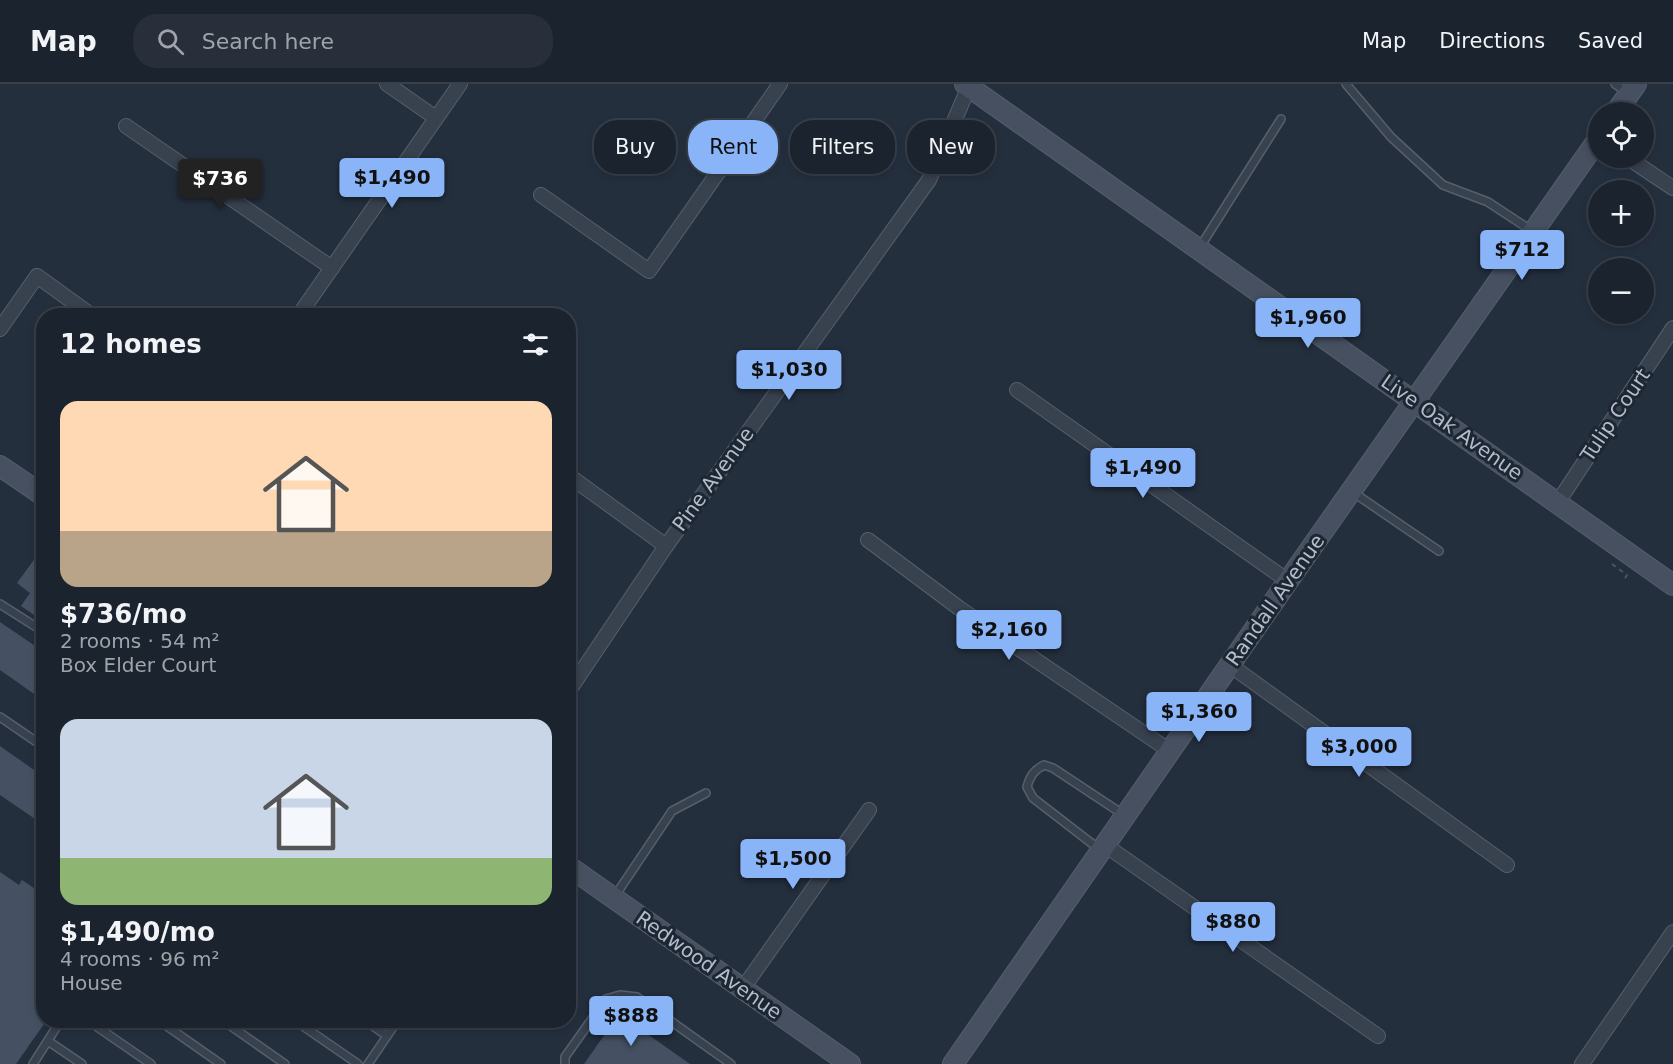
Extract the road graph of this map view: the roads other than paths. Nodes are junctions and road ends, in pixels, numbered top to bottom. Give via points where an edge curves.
1 (387, 84) edge
2 (460, 84) edge
3 (780, 84) edge
4 (1346, 84) edge
5 (968, 85) edge
6 (1626, 87) edge
7 (1620, 102) edge
8 (436, 118) junction
9 (1281, 119) dead end
10 (126, 126) dead end
11 (1588, 154) edge
12 (1643, 168) edge
13 (1673, 188) edge
14 (541, 195) dead end
15 (1533, 232) junction
16 (1198, 249) junction
17 (332, 268) junction
18 (81, 308) edge
19 (304, 308) edge
20 (1673, 328) edge
21 (0, 329) edge
22 (1017, 390) dead end
23 (1415, 402) junction
24 (0, 466) edge
25 (576, 481) edge
26 (36, 491) edge
27 (1352, 491) junction
28 (1558, 502) junction
29 (868, 540) dead end
30 (666, 546) junction
31 (1439, 551) dead end
32 (1288, 582) junction
33 (1673, 585) edge
34 (0, 604) edge
35 (36, 627) edge
36 (1230, 665) junction
37 (576, 680) edge
38 (0, 717) edge
39 (36, 742) edge
40 (1170, 752) junction
41 (706, 793) dead end
42 (869, 810) dead end
43 (1125, 816) junction
44 (1103, 847) junction
45 (1507, 865) dead end
46 (576, 872) edge
47 (614, 898) junction
48 (1673, 932) edge
49 (743, 988) junction
50 (56, 1028) edge
51 (99, 1028) edge
52 (169, 1028) edge
53 (233, 1028) edge
54 (306, 1028) edge
55 (376, 1028) edge
56 (392, 1028) edge
57 (387, 1036) junction
58 (1378, 1036) dead end
59 (48, 1041) junction
60 (33, 1064) edge
61 (82, 1064) edge
62 (151, 1064) edge
63 (221, 1064) edge
64 (285, 1064) edge
65 (358, 1064) edge
66 (368, 1064) edge
67 (565, 1064) edge
68 (731, 1064) edge
69 (850, 1064) edge
70 (954, 1064) edge
71 (1582, 1064) edge

1 - 8 street
2 - 8 street
3 - 14 street via 649,271
4 - 15 lane via 1391,137 1443,184 1488,202
5 - 16 street, Live Oak Avenue
5 - 30 street, Pine Avenue via 929,180
6 - 7 street
8 - 17 street
9 - 16 lane
10 - 17 street
11 - 15 street, Randall Avenue
12 - 13 street
15 - 23 street, Randall Avenue
16 - 23 street, Live Oak Avenue
17 - 19 street
18 - 21 street via 37,276
20 - 28 street, Tulip Court
22 - 32 street
23 - 27 street, Randall Avenue
23 - 28 street, Live Oak Avenue
24 - 26 street
25 - 30 street
27 - 31 lane
27 - 32 street, Randall Avenue
28 - 33 street, Live Oak Avenue
29 - 40 street via 959,608
30 - 37 street, Pine Avenue
32 - 36 street, Randall Avenue
34 - 35 lane
36 - 40 street, Randall Avenue
36 - 45 street
38 - 39 lane
40 - 43 street, Randall Avenue
41 - 47 lane via 672,811
42 - 49 street
43 - 44 street, Randall Avenue
43 - 44 lane via 1053,768 1044,765 1029,778 1033,798
44 - 58 street
44 - 70 street, Randall Avenue
46 - 47 street, Redwood Avenue
47 - 49 street, Redwood Avenue
48 - 71 street
49 - 69 street, Redwood Avenue
50 - 59 lane
51 - 62 lane
52 - 63 lane
53 - 64 lane
54 - 65 lane
55 - 57 lane
56 - 57 lane
57 - 66 lane
59 - 60 lane
59 - 61 lane
67 - 68 lane via 565,1058 606,999 620,995 638,997

